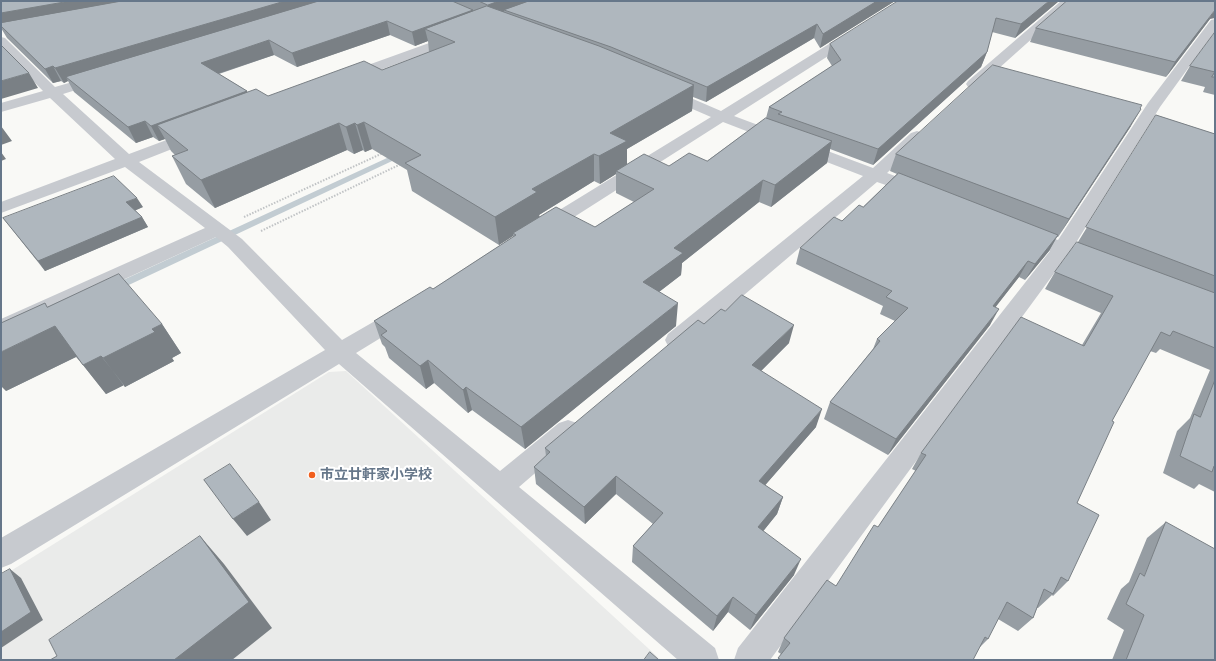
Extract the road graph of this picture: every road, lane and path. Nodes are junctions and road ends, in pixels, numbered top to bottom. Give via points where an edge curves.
1 (1068, 1) edge
2 (1215, 22) edge
3 (867, 26) edge
4 (468, 32) edge
5 (4, 36) edge
6 (113, 74) edge
7 (334, 82) edge
8 (650, 85) edge
9 (52, 92) junction
10 (961, 95) edge
11 (1, 108) edge
12 (723, 117) junction
13 (927, 127) edge
14 (208, 130) edge
15 (385, 152) edge
16 (126, 160) junction
17 (407, 162) edge
18 (876, 174) junction
19 (933, 197) edge
20 (1, 208) edge
21 (1012, 229) edge
22 (227, 236) junction
23 (529, 237) edge
24 (1062, 248) junction
25 (1113, 268) edge
26 (415, 307) edge
27 (1, 328) edge
28 (663, 351) edge
29 (341, 353) junction
30 (585, 416) edge
31 (500, 487) junction
32 (1, 554) edge
33 (703, 660) edge
34 (750, 660) edge

1 - 10 street
2 - 24 street via 1153,106
3 - 12 street
4 - 7 street
5 - 9 street
6 - 9 street
8 - 12 street
9 - 11 street
9 - 16 street
12 - 18 street
12 - 23 street
13 - 18 street
14 - 16 street
15 - 22 path
16 - 20 street
16 - 22 street
17 - 22 path
18 - 19 street
18 - 28 street
21 - 24 street
22 - 27 street
22 - 29 street
24 - 25 street
24 - 34 street
26 - 29 street
29 - 31 street
29 - 32 street
30 - 31 street
31 - 33 street

